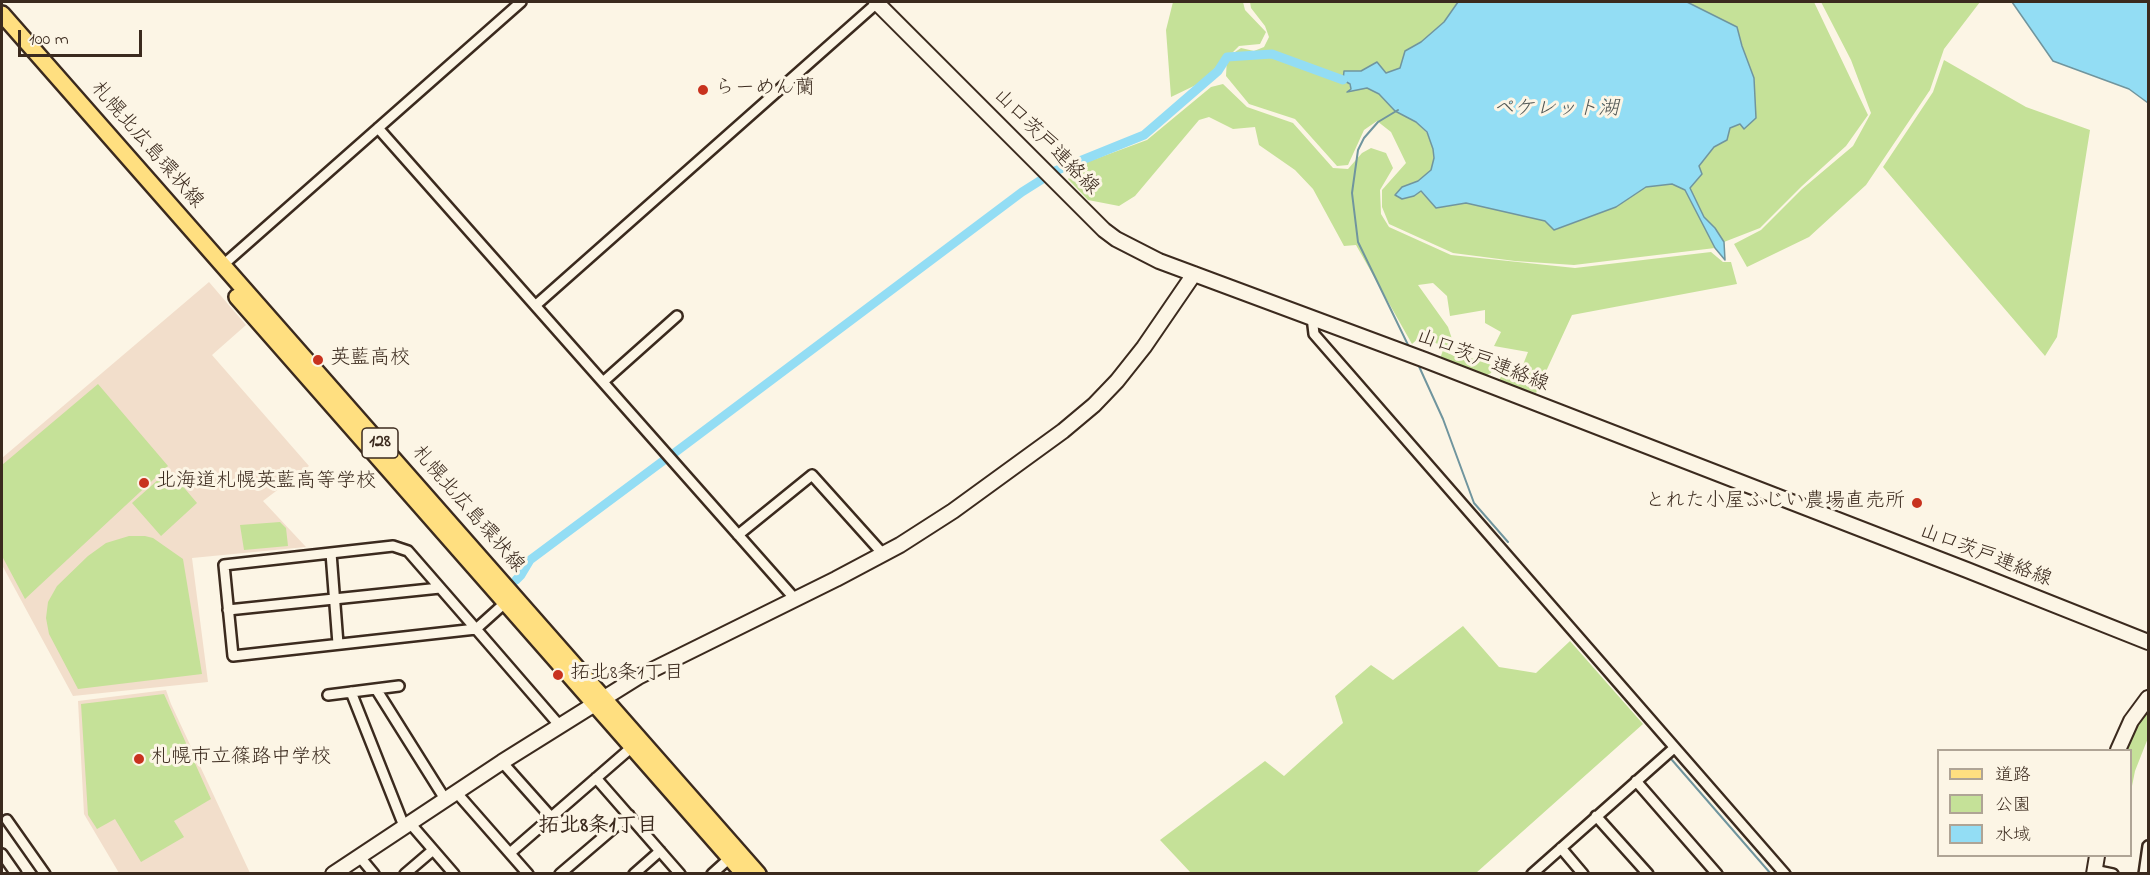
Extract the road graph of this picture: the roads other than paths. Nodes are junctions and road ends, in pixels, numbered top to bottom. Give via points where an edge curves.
1 (520, 2) edge
2 (876, 2) edge
3 (2, 14) edge
4 (2, 29) edge
5 (378, 128) junction
6 (223, 265) junction
7 (1194, 274) junction
8 (536, 305) junction
9 (677, 316) dead end
10 (1311, 317) junction
11 (603, 382) junction
12 (738, 535) junction
13 (331, 553) junction
14 (883, 554) junction
15 (440, 588) junction
16 (795, 599) junction
17 (334, 600) junction
18 (506, 603) junction
19 (228, 610) junction
20 (476, 629) junction
21 (2148, 642) edge
22 (338, 644) junction
23 (399, 686) dead end
24 (376, 689) junction
25 (351, 692) junction
26 (328, 695) dead end
27 (2148, 698) edge
28 (600, 701) junction
29 (560, 726) junction
30 (632, 747) junction
31 (1674, 748) junction
32 (2118, 749) edge
33 (502, 762) junction
34 (596, 778) junction
35 (1636, 781) junction
36 (451, 796) junction
37 (629, 815) junction
38 (1596, 816) junction
39 (551, 817) junction
40 (7, 820) dead end
41 (407, 824) junction
42 (2148, 846) edge
43 (1561, 848) junction
44 (433, 850) junction
45 (660, 851) junction
46 (510, 853) junction
47 (2, 854) edge
48 (734, 854) junction
49 (359, 856) junction
50 (2097, 857) edge
51 (2094, 872) edge
52 (16, 873) edge
53 (45, 873) edge
54 (333, 873) edge
55 (374, 873) edge
56 (405, 873) edge
57 (454, 873) edge
58 (528, 873) edge
59 (560, 873) edge
60 (634, 873) edge
61 (680, 873) edge
62 (712, 873) edge
63 (744, 873) edge
64 (758, 873) edge
65 (1532, 873) edge
66 (1583, 873) edge
67 (1648, 873) edge
68 (1717, 873) edge
69 (1785, 873) edge
70 (2113, 873) edge
71 (2144, 873) edge

1 - 5 street
2 - 7 street, 山口茨戸連絡線 via 1104,230 1159,261
2 - 8 street
3 - 6 main road, 札幌北広島環状線 / 128
4 - 18 main road, 札幌北広島環状線 / 128
5 - 6 street
5 - 8 street
6 - 28 main road, 札幌北広島環状線 / 128
7 - 10 street, 山口茨戸連絡線
7 - 14 street via 1144,347 1094,405 953,511
8 - 11 street
9 - 11 street
10 - 21 street, 山口茨戸連絡線
10 - 31 street via 1314,334
11 - 12 street
12 - 14 street via 812,475
12 - 16 street
13 - 15 street via 393,546 408,551
13 - 17 street
13 - 19 street via 224,565
14 - 16 street
15 - 17 street
15 - 20 street
16 - 28 street via 638,677
17 - 19 street
17 - 22 street
18 - 20 street
18 - 28 main road, 札幌北広島環状線 / 128
19 - 22 street via 232,656
20 - 22 street
20 - 29 street
23 - 24 street
24 - 25 street
24 - 36 street
25 - 26 street
25 - 41 street
27 - 32 street via 2131,721
28 - 29 street
28 - 30 main road, 札幌北広島環状線 / 128
28 - 48 main road, 札幌北広島環状線 / 128
29 - 33 street
30 - 34 street
30 - 48 main road, 札幌北広島環状線 / 128
31 - 35 street
31 - 69 street
33 - 36 street
33 - 39 street
34 - 37 street
34 - 39 street
35 - 38 street
35 - 68 street
36 - 41 street
36 - 46 street
37 - 45 street
37 - 59 street
38 - 43 street
38 - 67 street
39 - 46 street
40 - 53 street
41 - 44 street
41 - 49 street
42 - 71 street
43 - 65 street
43 - 66 street
44 - 56 street
44 - 57 street
45 - 60 street
45 - 61 street
46 - 58 street
47 - 52 street
48 - 62 street
48 - 63 main road, 札幌北広島環状線 / 128
48 - 64 main road, 札幌北広島環状線 / 128
49 - 54 street
49 - 55 street
50 - 51 street
51 - 70 street

